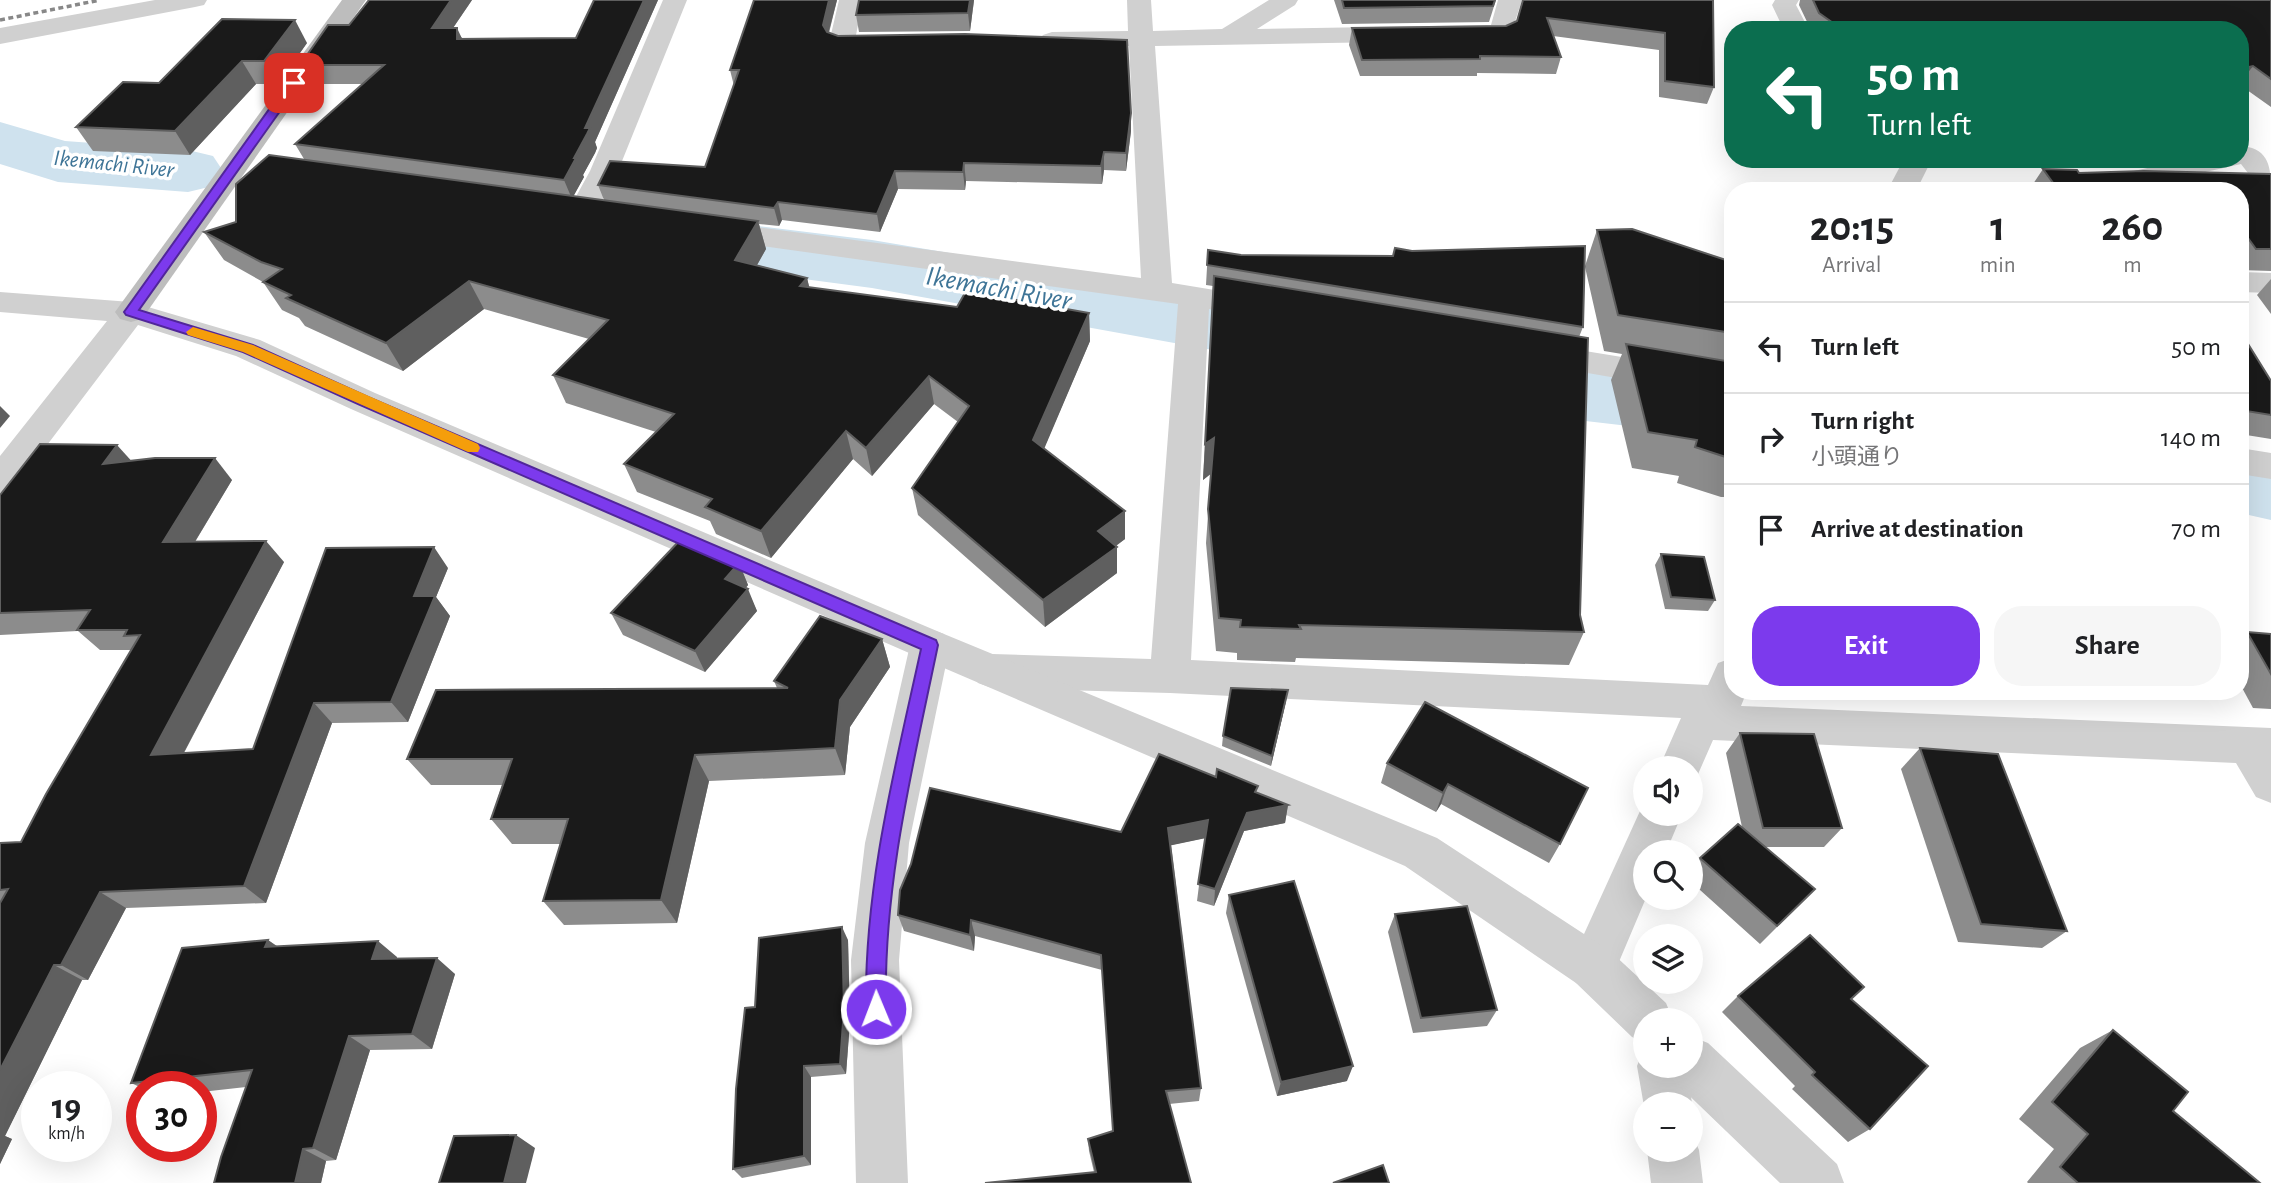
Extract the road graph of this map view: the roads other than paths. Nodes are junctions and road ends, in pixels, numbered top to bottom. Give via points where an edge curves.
1 (195, 0) edge
2 (354, 0) edge
3 (676, 0) edge
4 (851, 0) edge
5 (1139, 0) edge
6 (1286, 0) edge
7 (1510, 0) edge
8 (1787, 0) edge
9 (1792, 21) edge
10 (0, 36) edge
11 (1227, 37) junction
12 (1143, 39) junction
13 (1033, 40) edge
14 (911, 42) edge
15 (2249, 158) edge
16 (2189, 168) edge
17 (2122, 182) edge
18 (2271, 184) edge
19 (582, 213) edge
20 (678, 226) edge
21 (2249, 282) edge
22 (2271, 283) edge
23 (1157, 290) junction
24 (1194, 296) junction
25 (0, 302) edge
26 (131, 312) junction
27 (1288, 312) edge
28 (1503, 348) edge
29 (1724, 386) edge
30 (2249, 462) edge
31 (2271, 466) edge
32 (0, 481) edge
33 (930, 645) junction
34 (992, 671) junction
35 (1170, 676) junction
36 (1718, 700) edge
37 (2260, 746) edge
38 (1687, 756) edge
39 (2271, 784) edge
40 (1655, 826) edge
41 (1593, 967) junction
42 (1636, 1008) edge
43 (1703, 1073) edge
44 (1674, 1162) edge
45 (882, 1183) edge
46 (1677, 1183) edge
47 (1818, 1183) edge

1 - 10 street
2 - 26 main road via 248,167
3 - 19 street
4 - 14 street via 842,43
5 - 12 street
6 - 11 street
7 - 11 street via 1501,32
8 - 9 street via 1784,5
11 - 12 street
12 - 13 street
12 - 23 street
15 - 18 street
16 - 17 street
20 - 23 street
21 - 22 street
23 - 24 street
24 - 27 street
24 - 35 street
25 - 26 street
26 - 32 street
26 - 33 street via 248,348
28 - 29 street
30 - 31 street
33 - 34 street
33 - 45 street via 887,844 875,960
34 - 35 street
34 - 41 street via 1421,852
35 - 36 street
36 - 37 street
36 - 38 street
37 - 39 street
40 - 41 street
41 - 42 street
43 - 47 street
44 - 46 street

